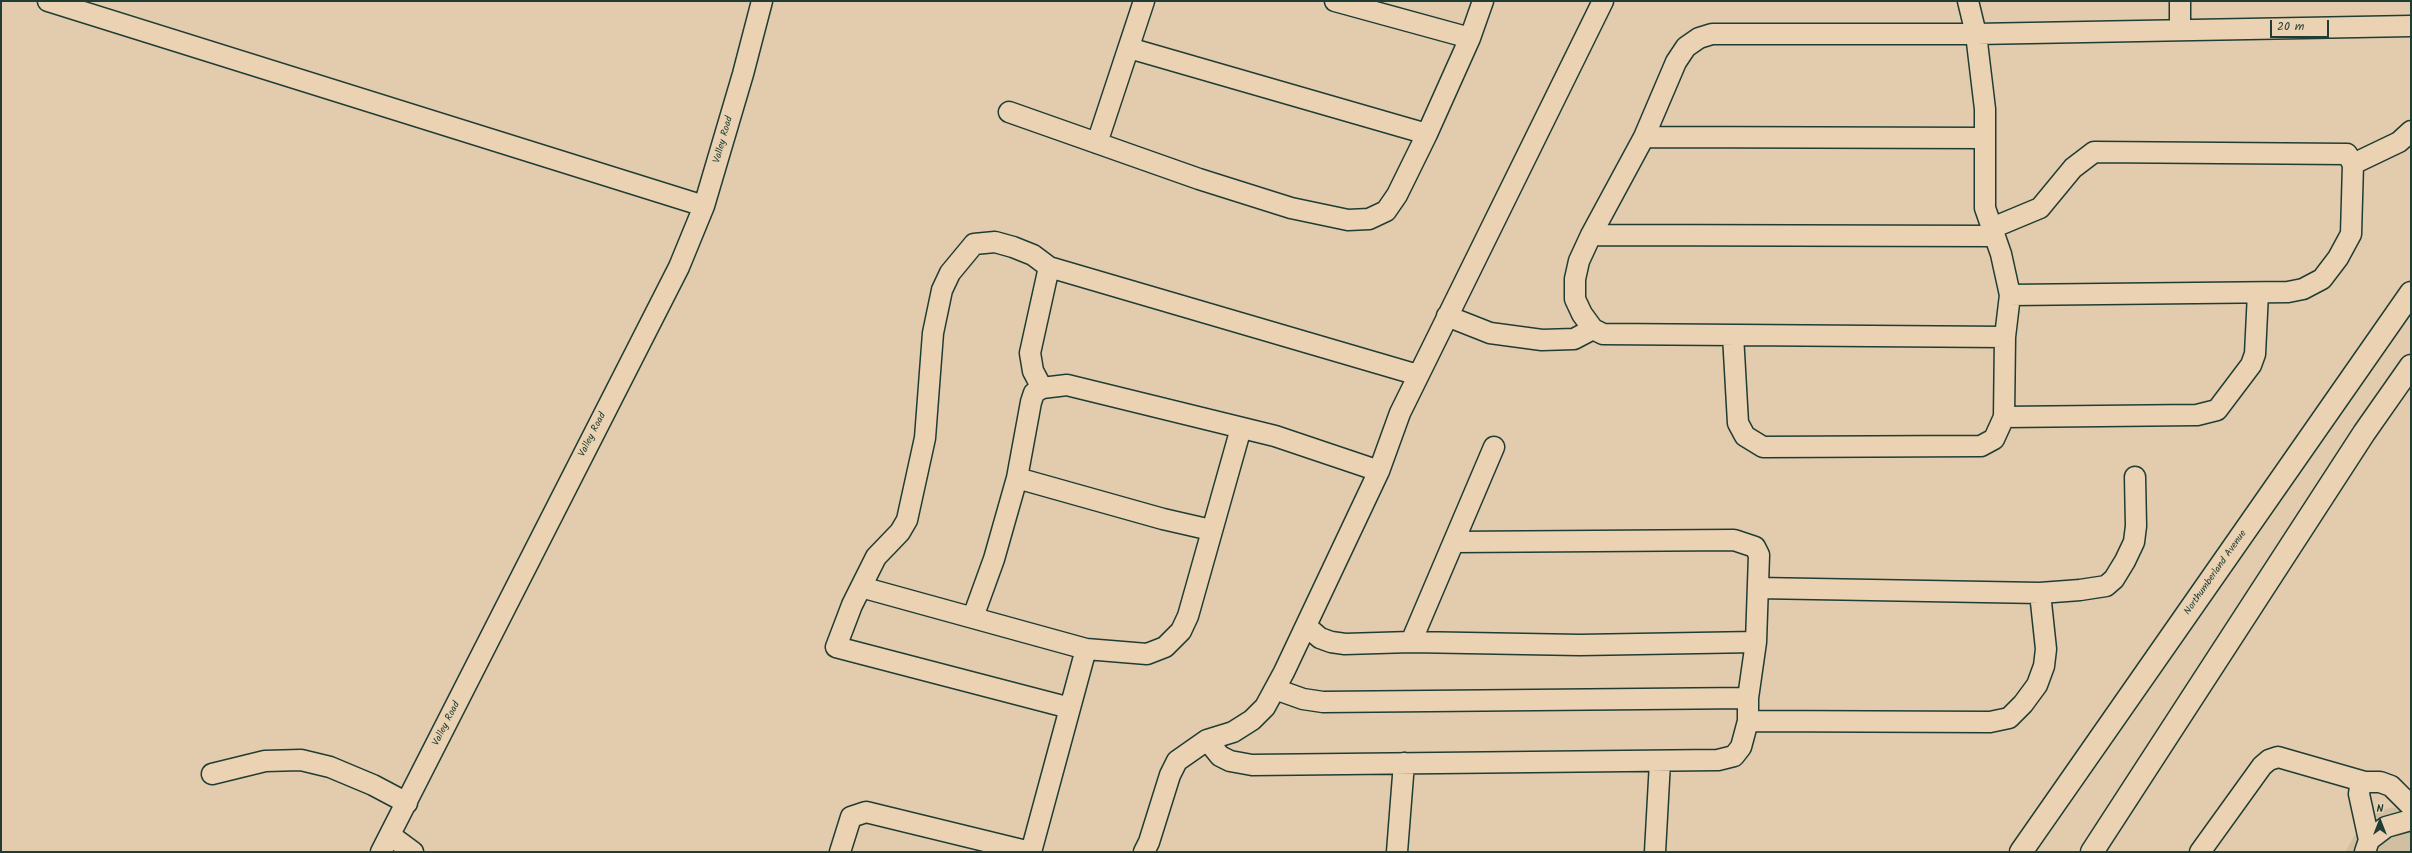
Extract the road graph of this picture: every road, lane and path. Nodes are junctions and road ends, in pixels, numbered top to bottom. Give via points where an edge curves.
1 (48, 1) edge
2 (762, 1) edge
3 (1144, 1) edge
4 (1335, 1) edge
5 (1483, 1) edge
6 (1603, 1) edge
7 (1968, 1) edge
8 (2180, 1) edge
9 (2411, 26) edge
10 (2180, 30) junction
11 (1976, 34) junction
12 (1470, 38) junction
13 (1129, 48) junction
14 (1009, 112) dead end
15 (2411, 131) edge
16 (1427, 134) junction
17 (1644, 137) junction
18 (1985, 138) junction
19 (1097, 143) junction
20 (2353, 164) junction
21 (704, 206) junction
22 (1993, 232) junction
23 (1591, 235) junction
24 (1049, 267) junction
25 (2258, 293) junction
26 (2411, 293) edge
27 (2010, 295) junction
28 (1447, 316) junction
29 (1593, 329) junction
30 (1733, 335) junction
31 (2005, 337) junction
32 (2411, 366) edge
33 (1418, 375) junction
34 (1042, 388) junction
35 (2004, 417) junction
36 (1241, 428) junction
37 (1494, 447) dead end
38 (1380, 471) junction
39 (2135, 477) dead end
40 (1017, 478) junction
41 (1211, 530) junction
42 (1455, 542) junction
43 (861, 587) junction
44 (1758, 588) junction
45 (2040, 593) junction
46 (974, 617) junction
47 (1306, 626) junction
48 (1411, 642) junction
49 (1756, 642) junction
50 (1086, 649) junction
51 (1275, 689) junction
52 (1748, 698) junction
53 (1070, 708) junction
54 (1748, 721) junction
55 (1207, 740) junction
56 (1660, 762) junction
57 (1404, 763) junction
58 (212, 774) dead end
59 (2365, 782) junction
60 (406, 803) junction
61 (2411, 806) edge
62 (2411, 820) edge
63 (385, 844) edge
64 (2367, 846) edge
65 (1148, 849) edge
66 (413, 852) edge
67 (840, 852) edge
68 (1028, 852) edge
69 (1397, 852) edge
70 (1655, 852) edge
71 (2021, 852) edge
72 (2092, 852) edge
73 (2200, 852) edge

1 - 21 street
2 - 21 street, Valley Road
3 - 13 street
4 - 12 street
5 - 12 street
6 - 28 street
7 - 11 street
8 - 10 street
9 - 10 street
10 - 11 street
11 - 17 street via 1712,34 1686,47 1676,62
11 - 18 street via 1985,109
12 - 16 street
13 - 16 street
13 - 19 street
14 - 19 street
15 - 20 street via 2398,142
16 - 19 street via 1397,195 1386,210 1369,219 1348,220 1291,208
17 - 18 street
17 - 23 street
18 - 22 street via 1985,208
20 - 22 street via 2346,154 2094,152 2073,168 2040,208
20 - 25 street via 2351,234 2326,274 2322,279 2303,289
21 - 60 street, Valley Road via 679,267
22 - 23 street
22 - 27 street
23 - 29 street via 1579,261 1574,280 1575,299
24 - 33 street
24 - 34 street via 1030,353 1033,371
24 - 43 street via 1033,255 995,242 974,244 950,273 942,290 933,333 925,438 912,507 900,532 876,557
25 - 27 street
25 - 35 street via 2255,354 2251,365 2217,410 2197,415
26 - 71 main road, Northumberland Avenue
27 - 31 street
28 - 29 street via 1490,334 1542,340 1574,339
28 - 33 street
29 - 30 street via 1603,334
30 - 31 street
30 - 35 street via 1738,423 1745,436 1763,447 1981,446 1994,440
31 - 35 street
32 - 72 main road via 2359,440
33 - 38 street via 1392,434
34 - 36 street via 1067,385
34 - 40 street via 1034,393 1031,402
36 - 38 street via 1275,436
36 - 41 street
37 - 42 street
38 - 47 street
39 - 45 street via 2134,542 2114,579 2106,586
40 - 41 street
40 - 46 street
41 - 50 street via 1188,616 1181,631 1165,647 1147,654
42 - 44 street via 1734,540 1755,547 1759,555
42 - 48 street
43 - 46 street
43 - 53 street via 836,647
44 - 45 street
44 - 49 street
45 - 54 street via 2046,649 2044,666 2037,685 2009,718 1990,722
46 - 50 street
47 - 48 street via 1320,638 1331,642
47 - 51 street
48 - 49 street via 1580,645
49 - 52 street
50 - 53 street
51 - 52 street via 1303,699 1323,702
51 - 55 street via 1265,708 1252,720 1233,732
52 - 54 street
53 - 68 street
54 - 56 street via 1741,747 1734,756 1718,760
55 - 57 street via 1220,756 1242,764
55 - 65 street via 1177,762 1170,775
56 - 57 street
56 - 70 street
57 - 69 street
58 - 60 street via 265,761 301,760 330,767 373,784
59 - 61 street via 2380,782 2391,786
59 - 64 street via 2360,787 2359,794
59 - 73 street via 2278,757 2269,760
60 - 63 street, Valley Road
62 - 64 street via 2386,827
63 - 66 street
67 - 68 street via 851,817 866,812

